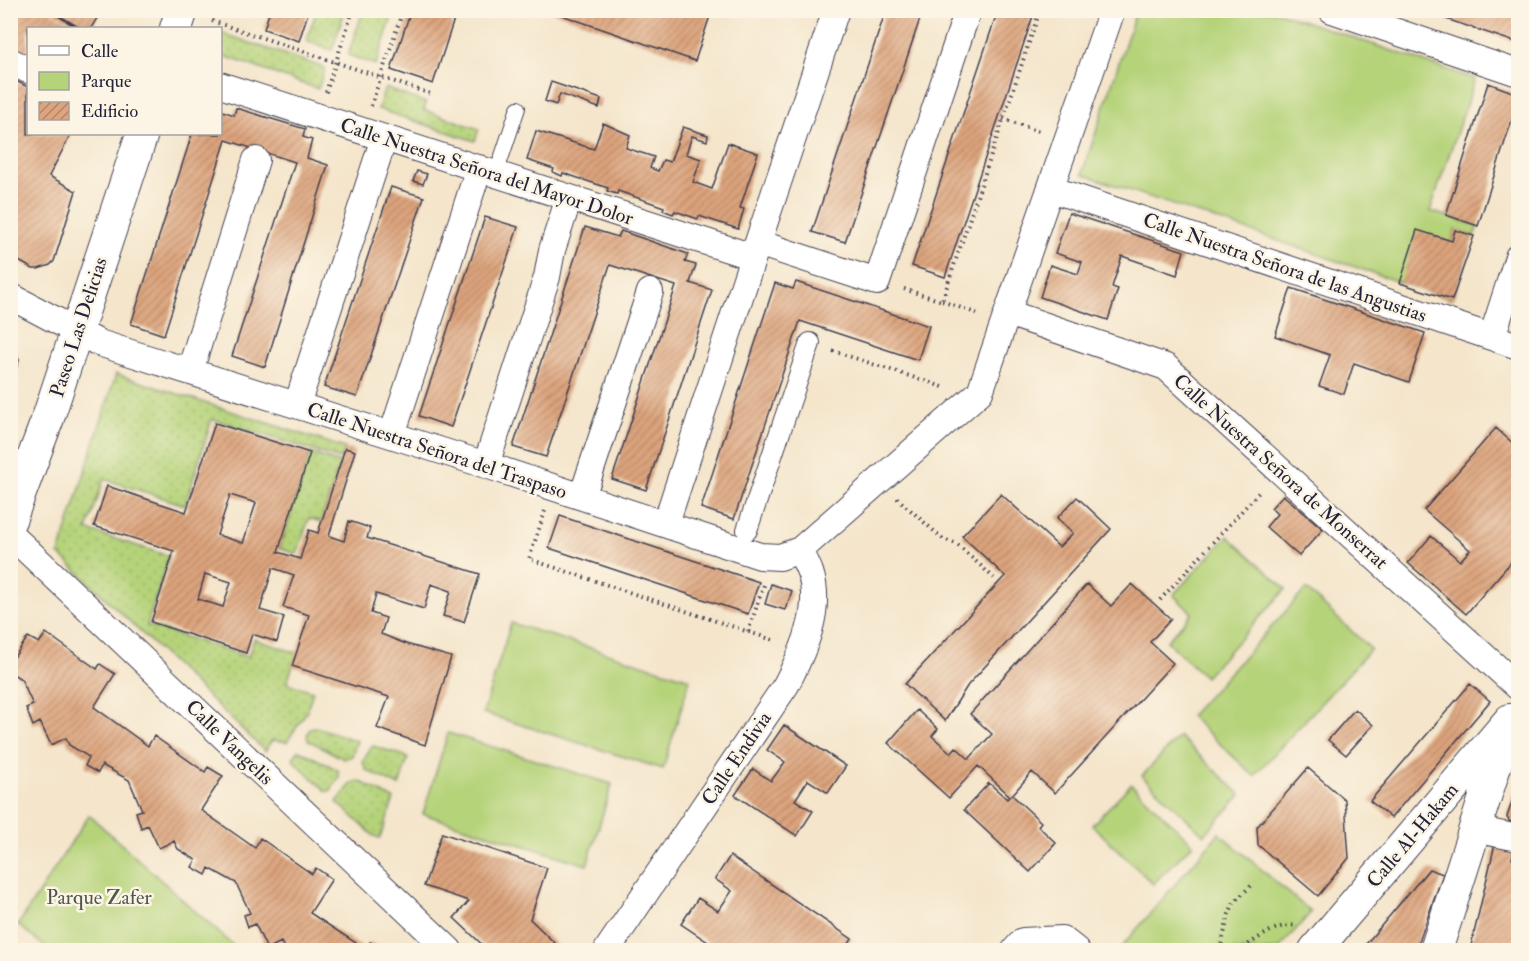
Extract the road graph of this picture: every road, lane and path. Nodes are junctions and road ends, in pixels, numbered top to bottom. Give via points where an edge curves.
1 (182, 10) edge
2 (354, 10) edge
3 (403, 10) edge
4 (836, 10) edge
5 (968, 10) edge
6 (1040, 10) edge
7 (1112, 10) edge
8 (1332, 10) edge
9 (212, 21) dead end
10 (176, 27) edge
11 (10, 61) edge
12 (336, 62) junction
13 (27, 70) edge
14 (1518, 73) edge
15 (380, 77) junction
16 (222, 86) edge
17 (434, 94) dead end
18 (324, 98) dead end
19 (518, 108) dead end
20 (368, 112) dead end
21 (1003, 119) junction
22 (1047, 134) dead end
23 (142, 135) edge
24 (384, 138) junction
25 (256, 160) dead end
26 (487, 171) junction
27 (1051, 189) junction
28 (569, 198) junction
29 (755, 250) junction
30 (1518, 257) edge
31 (899, 288) dead end
32 (650, 292) dead end
33 (10, 296) edge
34 (942, 302) junction
35 (1008, 313) junction
36 (979, 314) dead end
37 (76, 332) junction
38 (1492, 337) junction
39 (810, 343) joint
40 (1518, 346) edge
41 (190, 371) junction
42 (943, 387) dead end
43 (297, 405) junction
44 (392, 435) junction
45 (486, 465) junction
46 (1279, 469) junction
47 (880, 480) junction
48 (582, 497) junction
49 (546, 508) dead end
50 (10, 520) edge
51 (666, 524) junction
52 (747, 530) dead end
53 (10, 534) edge
54 (800, 550) junction
55 (994, 578) dead end
56 (766, 579) dead end
57 (1160, 600) dead end
58 (748, 632) junction
59 (784, 644) dead end
60 (1518, 687) edge
61 (1514, 712) edge
62 (1474, 829) junction
63 (1518, 838) edge
64 (1254, 883) dead end
65 (1307, 939) edge
66 (1221, 949) edge
67 (449, 951) edge
68 (607, 951) edge
69 (1015, 951) edge
70 (1076, 951) edge
71 (1192, 951) edge
72 (1237, 951) edge
73 (1436, 951) edge

1 - 10 street
2 - 12 path
3 - 15 path
4 - 29 street
5 - 29 street, Calle Nuestra Señora del Mayor Dolor via 877,282
6 - 21 path
7 - 27 street
8 - 14 street
9 - 12 path
11 - 13 street
12 - 15 path
12 - 18 path
15 - 17 path
15 - 20 path
16 - 24 street, Calle Nuestra Señora del Mayor Dolor
19 - 26 lane
21 - 22 path
21 - 34 path
23 - 37 street, Paseo Las Delicias
24 - 26 street, Calle Nuestra Señora del Mayor Dolor
24 - 43 street
25 - 41 street
26 - 28 street, Calle Nuestra Señora del Mayor Dolor
26 - 44 street
27 - 35 street
27 - 38 street, Calle Nuestra Señora de las Angustias
28 - 29 street, Calle Nuestra Señora del Mayor Dolor
28 - 45 street
29 - 51 street
30 - 38 street
31 - 34 path
32 - 48 street
33 - 37 street, Calle Nuestra Señora del Traspaso
34 - 36 path
35 - 46 street, Calle Nuestra Señora de Monserrat via 1166,367
35 - 47 street via 981,392
37 - 41 street, Calle Nuestra Señora del Traspaso
37 - 50 street, Paseo Las Delicias
38 - 40 street, Calle Nuestra Señora de las Angustias
39 - 42 path
39 - 52 street
41 - 43 street, Calle Nuestra Señora del Traspaso
43 - 44 street, Calle Nuestra Señora del Traspaso
44 - 45 street, Calle Nuestra Señora del Traspaso
45 - 48 street, Calle Nuestra Señora del Traspaso
46 - 57 path
46 - 60 street, Calle Nuestra Señora de Monserrat
47 - 54 street
47 - 55 path via 943,539 957,544
48 - 51 street, Calle Nuestra Señora del Traspaso
49 - 58 path via 529,559
51 - 54 street, Calle Nuestra Señora del Traspaso via 760,556 780,557
53 - 67 street, Calle Vangelis
54 - 68 street, Calle Endivia via 810,573 814,600 799,660
56 - 58 path
58 - 59 path
61 - 62 street
61 - 65 street, Calle Al-Hakam
62 - 63 street
62 - 73 street
64 - 66 path via 1234,903
65 - 72 path via 1287,924
66 - 71 path via 1208,946
66 - 72 path
69 - 70 street via 1023,941 1062,939

